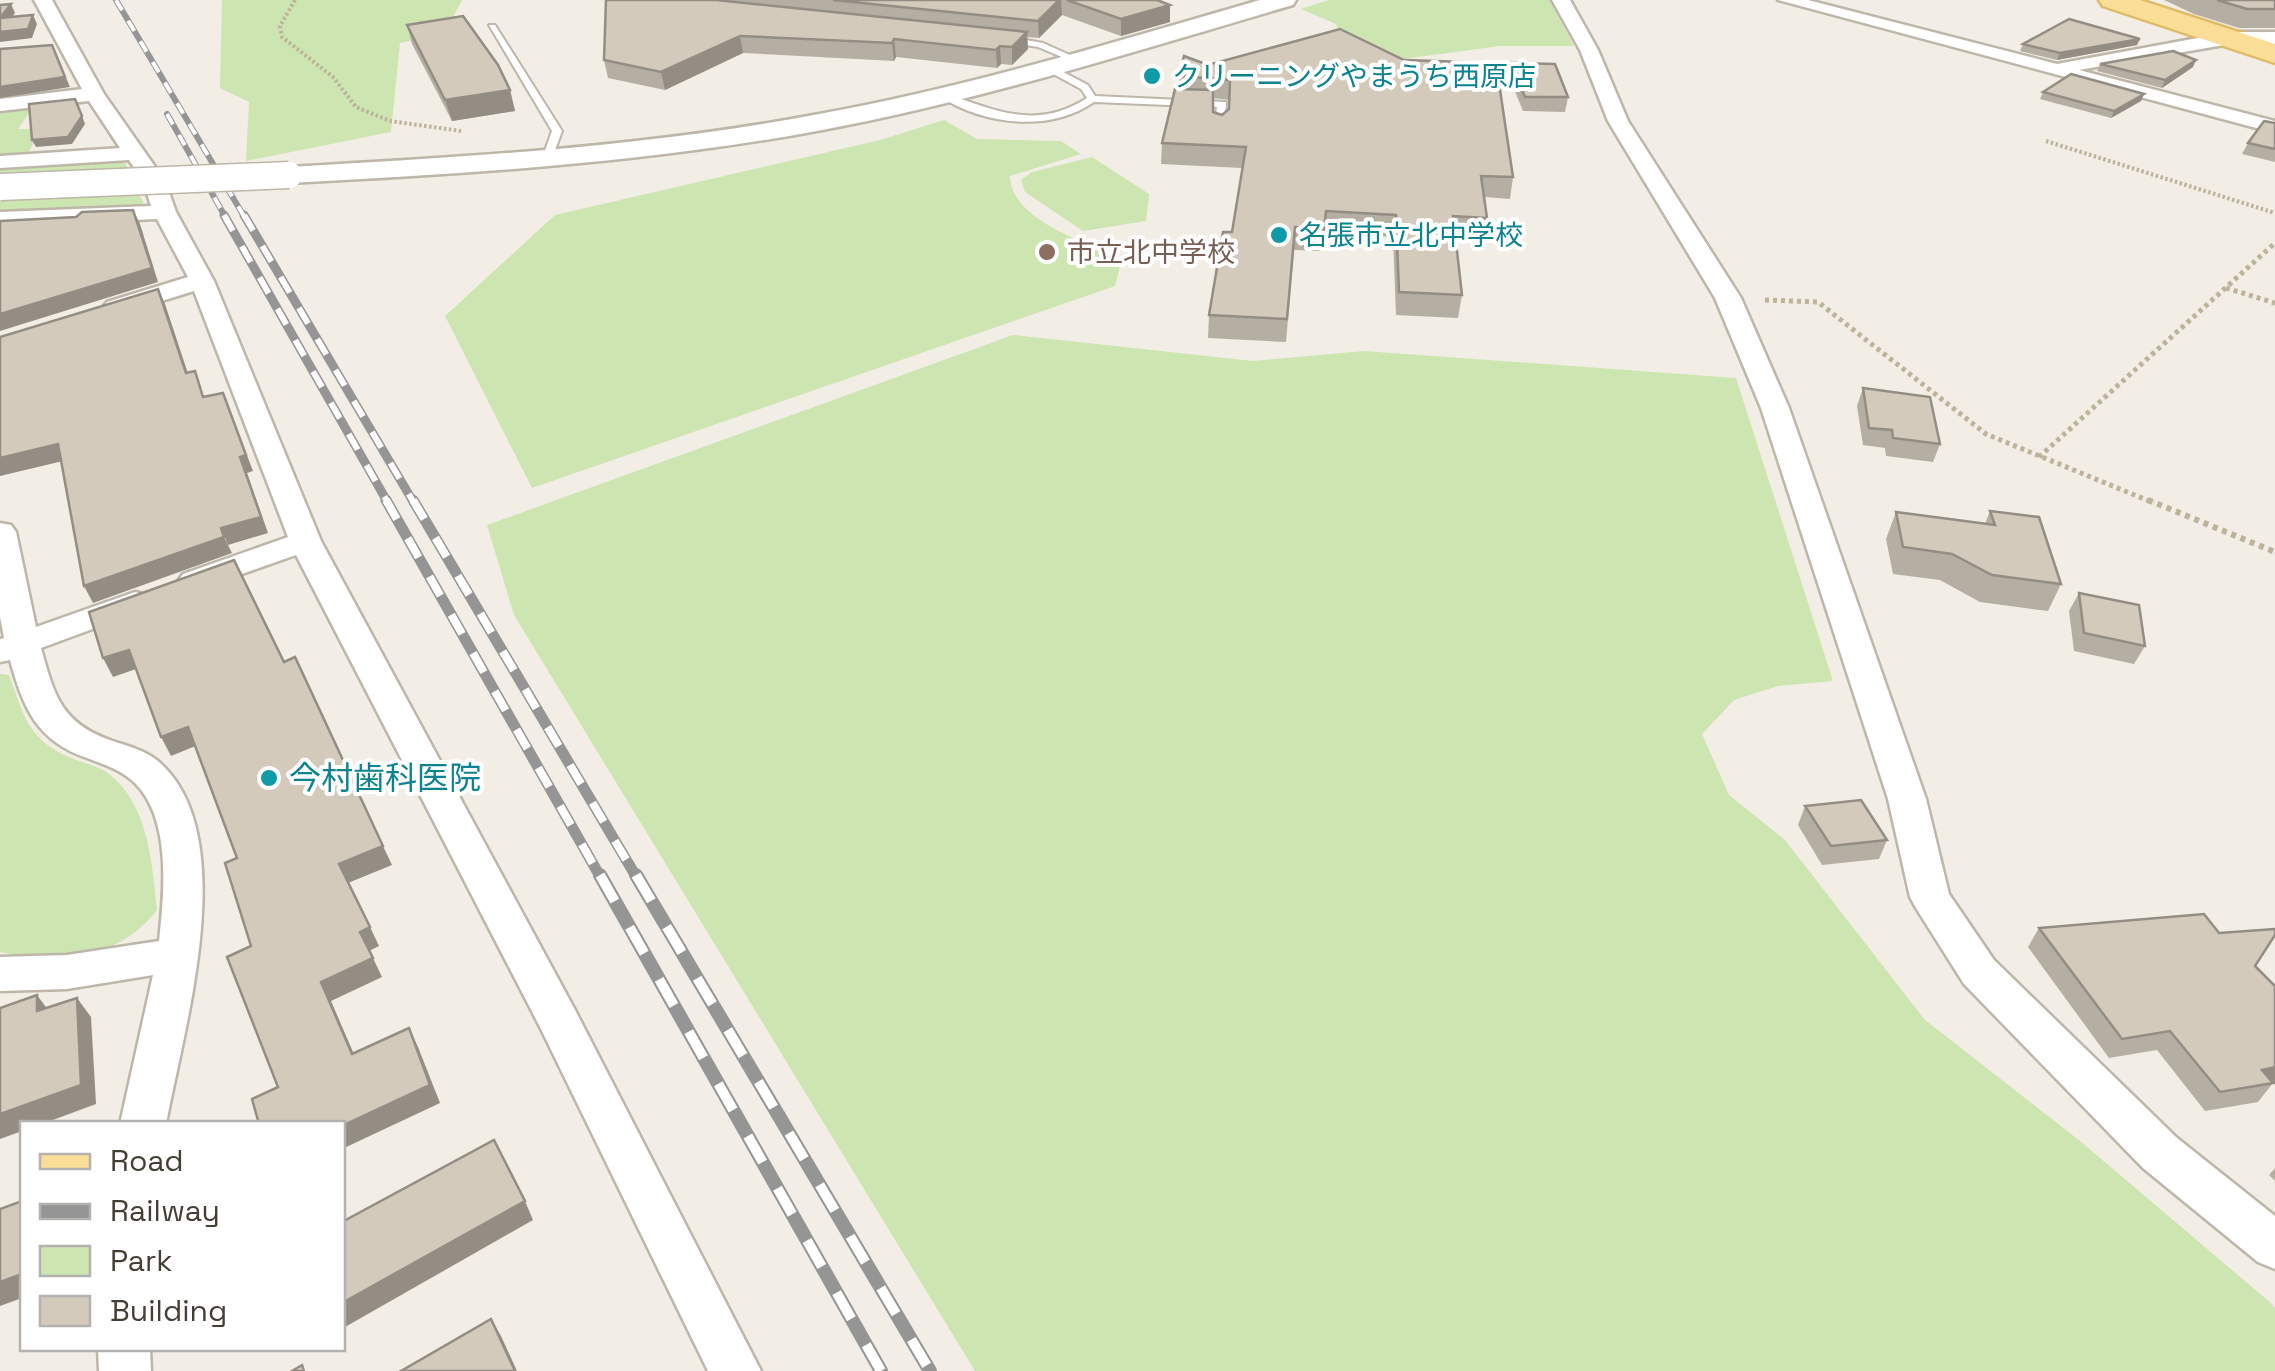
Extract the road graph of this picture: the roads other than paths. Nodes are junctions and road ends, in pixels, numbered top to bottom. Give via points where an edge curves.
1 (1285, 0) edge
2 (1560, 0) edge
3 (1787, 0) edge
4 (2113, 0) edge
5 (39, 1) edge
6 (492, 27) dead end
7 (2230, 38) junction
8 (2275, 38) edge
9 (998, 39) edge
10 (67, 44) junction
11 (42, 47) edge
12 (2275, 54) edge
13 (1076, 60) junction
14 (1049, 68) junction
15 (2060, 68) junction
16 (94, 94) junction
17 (944, 96) junction
18 (1092, 99) junction
19 (0, 105) edge
20 (1219, 128) edge
21 (2275, 128) edge
22 (136, 153) junction
23 (548, 159) junction
24 (0, 162) edge
25 (0, 187) edge
26 (165, 212) junction
27 (0, 219) edge
28 (202, 281) junction
29 (94, 314) edge
30 (0, 532) edge
31 (304, 541) junction
32 (12, 647) edge
33 (179, 953) junction
34 (0, 974) edge
35 (143, 1121) edge
36 (2275, 1246) edge
37 (734, 1371) edge

1 - 13 street
2 - 36 street via 1618,121 1728,298 1775,408 1907,799 1930,897 1979,972 2160,1153
3 - 15 street
4 - 7 main road
5 - 10 street
6 - 23 lane via 558,131
7 - 8 street
7 - 12 main road
7 - 15 street
9 - 13 lane
10 - 11 street
10 - 16 street
13 - 14 street
14 - 17 street
14 - 18 lane via 1085,87
15 - 21 street
16 - 19 street
16 - 22 street
17 - 18 lane via 1017,119 1071,112
17 - 23 street via 754,133
18 - 20 lane via 1222,104
22 - 24 street
22 - 26 street
23 - 25 street, bridge
26 - 27 street
26 - 28 street
28 - 29 street
28 - 31 street
30 - 32 street
31 - 32 street
31 - 37 street via 560,1023
32 - 33 street via 62,732 135,763 156,782 182,846
33 - 34 street via 113,966
33 - 35 street

